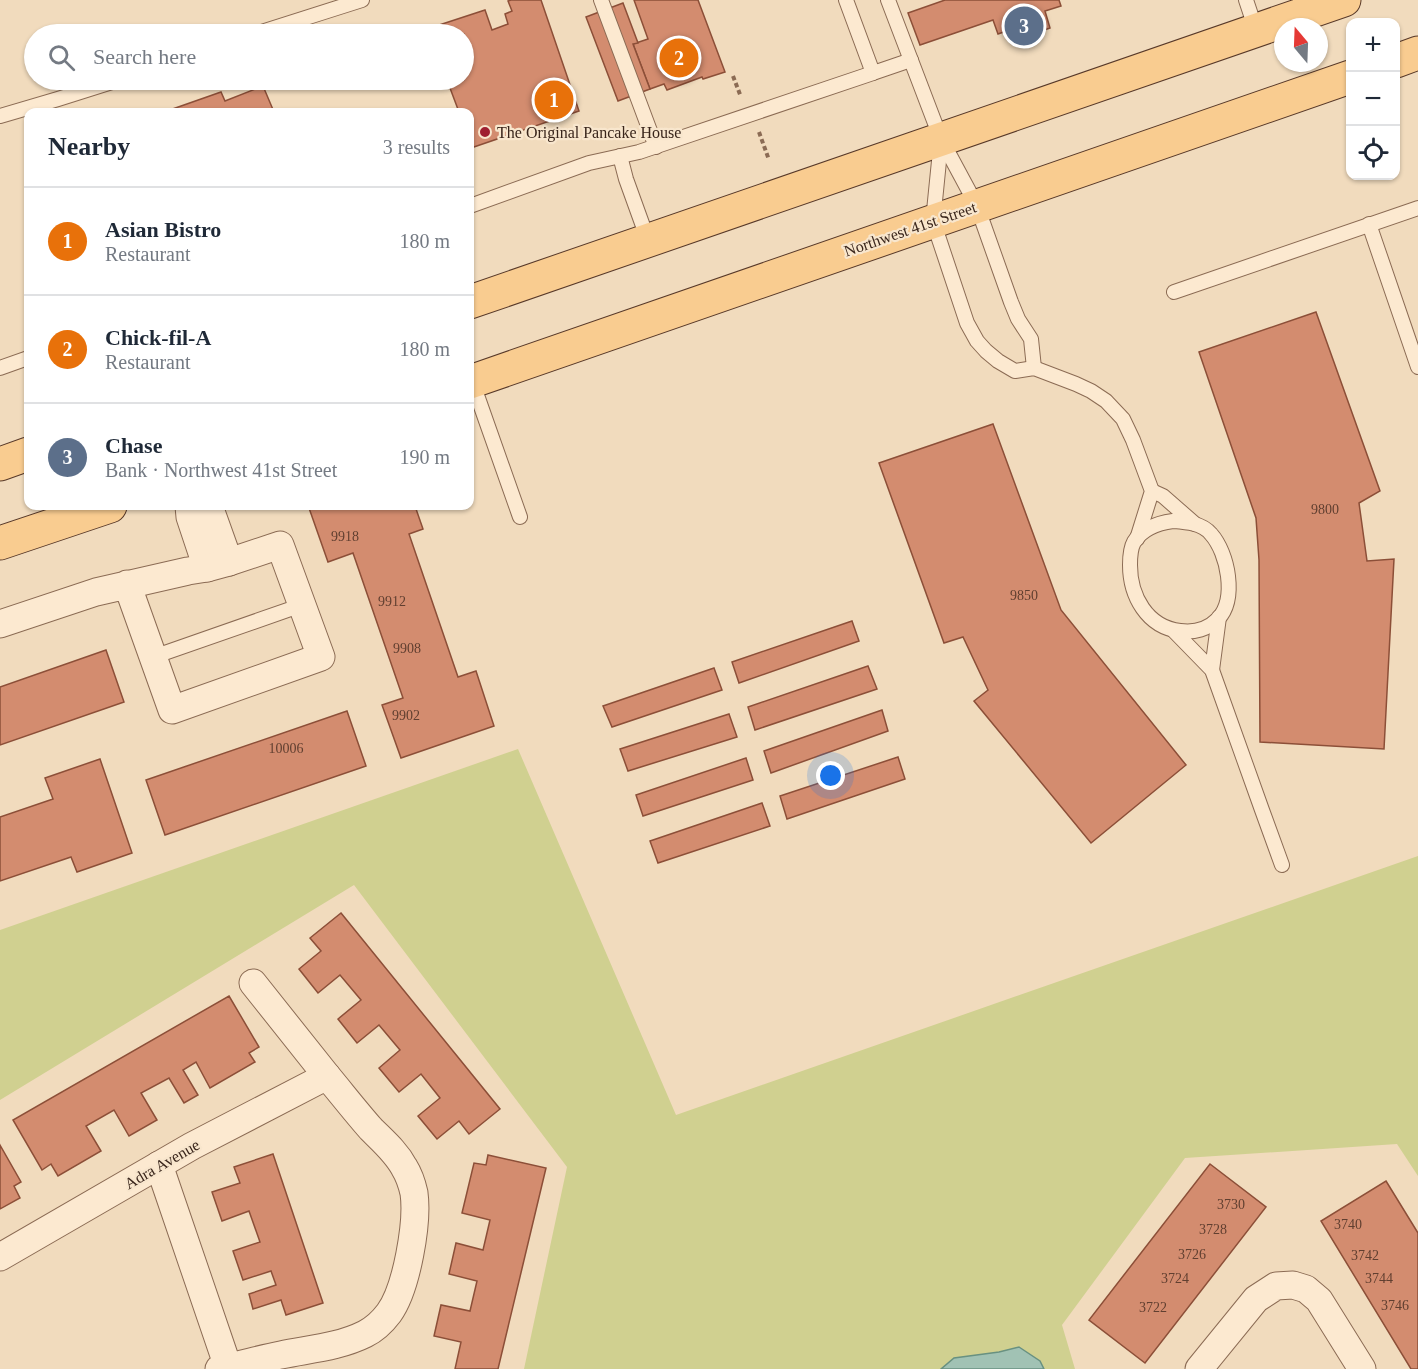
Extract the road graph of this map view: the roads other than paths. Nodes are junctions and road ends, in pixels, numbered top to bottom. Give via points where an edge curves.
1 (362, 0) edge
2 (601, 0) edge
3 (846, 0) edge
4 (888, 0) edge
5 (1344, 0) edge
6 (1251, 15) edge
7 (286, 24) edge
8 (1418, 54) edge
9 (1400, 59) edge
10 (911, 60) junction
11 (873, 73) junction
12 (1346, 78) edge
13 (96, 90) edge
14 (60, 106) edge
15 (24, 112) edge
16 (0, 116) edge
17 (941, 139) junction
18 (656, 147) junction
19 (620, 156) junction
20 (474, 205) edge
21 (976, 206) junction
22 (1418, 208) edge
23 (933, 221) junction
24 (1369, 224) junction
25 (648, 240) junction
26 (1174, 292) dead end
27 (474, 301) edge
28 (24, 359) edge
29 (1418, 367) edge
30 (0, 368) edge
31 (1035, 368) junction
32 (474, 380) edge
33 (474, 389) edge
34 (24, 455) edge
35 (0, 464) edge
36 (1152, 491) junction
37 (98, 510) edge
38 (189, 510) edge
39 (210, 510) edge
40 (520, 517) dead end
41 (1195, 524) junction
42 (1137, 539) junction
43 (0, 543) edge
44 (218, 565) junction
45 (127, 584) junction
46 (302, 605) junction
47 (1219, 617) junction
48 (0, 624) edge
49 (1174, 631) junction
50 (153, 657) junction
51 (1212, 670) junction
52 (1282, 865) dead end
53 (253, 983) dead end
54 (327, 1076) junction
55 (159, 1165) junction
56 (0, 1257) edge
57 (224, 1368) edge
58 (1199, 1369) edge
59 (1362, 1369) edge

1 - 7 lane
2 - 18 lane
3 - 11 lane
4 - 10 lane
5 - 6 main road
6 - 17 main road
8 - 9 main road
10 - 11 lane
10 - 17 lane
11 - 18 lane
12 - 21 main road, Northwest 41st Street
13 - 14 lane
15 - 16 lane
17 - 21 lane
17 - 23 lane
17 - 25 main road
18 - 19 lane
19 - 20 lane
19 - 25 lane
21 - 23 main road, Northwest 41st Street
21 - 31 lane via 1018,319 1031,339
22 - 24 lane
23 - 31 lane via 967,323 977,341 998,362 1015,371
23 - 32 main road, Northwest 41st Street
24 - 26 lane
24 - 29 lane
25 - 27 main road
28 - 30 lane
31 - 36 lane via 1091,391 1116,411
33 - 40 lane
34 - 35 main road
36 - 41 lane
36 - 42 lane
37 - 43 main road
38 - 44 street
39 - 44 street
41 - 42 lane via 1162,522
41 - 47 lane via 1210,532 1226,569 1228,600
42 - 49 lane via 1130,554 1137,601 1154,621
44 - 45 street
44 - 46 street via 280,545
45 - 48 street
45 - 50 street
46 - 50 lane
46 - 50 street via 321,657 172,710
47 - 49 lane via 1197,631
47 - 51 lane
49 - 51 lane
51 - 52 lane
53 - 54 street
54 - 55 street, Adra Avenue
54 - 57 street via 397,1156 411,1180 415,1206 405,1277 390,1311 367,1333 337,1344
55 - 56 street, Adra Avenue
55 - 57 street
58 - 59 street via 1256,1299 1276,1286 1293,1285 1306,1289 1319,1300

